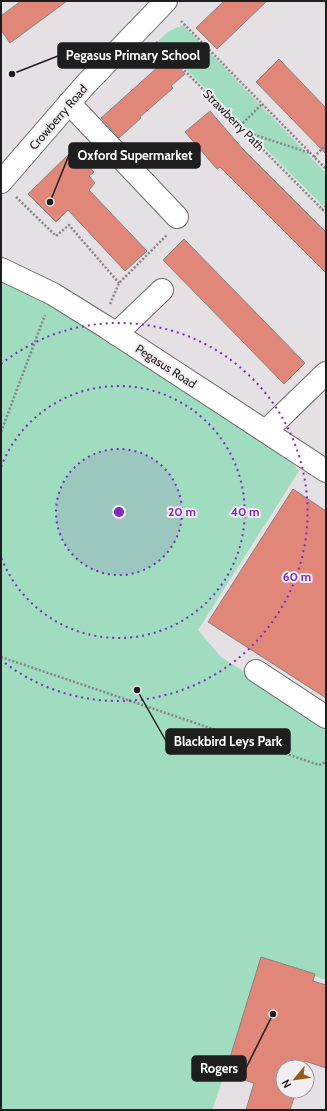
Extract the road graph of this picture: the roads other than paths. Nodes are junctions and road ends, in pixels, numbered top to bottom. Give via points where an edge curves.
1 (166, 1) edge
2 (69, 103) junction
3 (7, 188) edge
4 (177, 217) road end
5 (1, 269) edge
6 (162, 290) dead end
7 (109, 329) junction
8 (326, 373) edge
9 (266, 431) junction
10 (326, 471) edge
11 (256, 670) dead end
12 (326, 717) edge

1 - 2 street, Crowberry Road
2 - 3 street, Crowberry Road
2 - 4 street
5 - 7 street, Pegasus Road via 53,294
6 - 7 street
7 - 9 street, Pegasus Road
8 - 9 street
9 - 10 street, Pegasus Road
11 - 12 street

